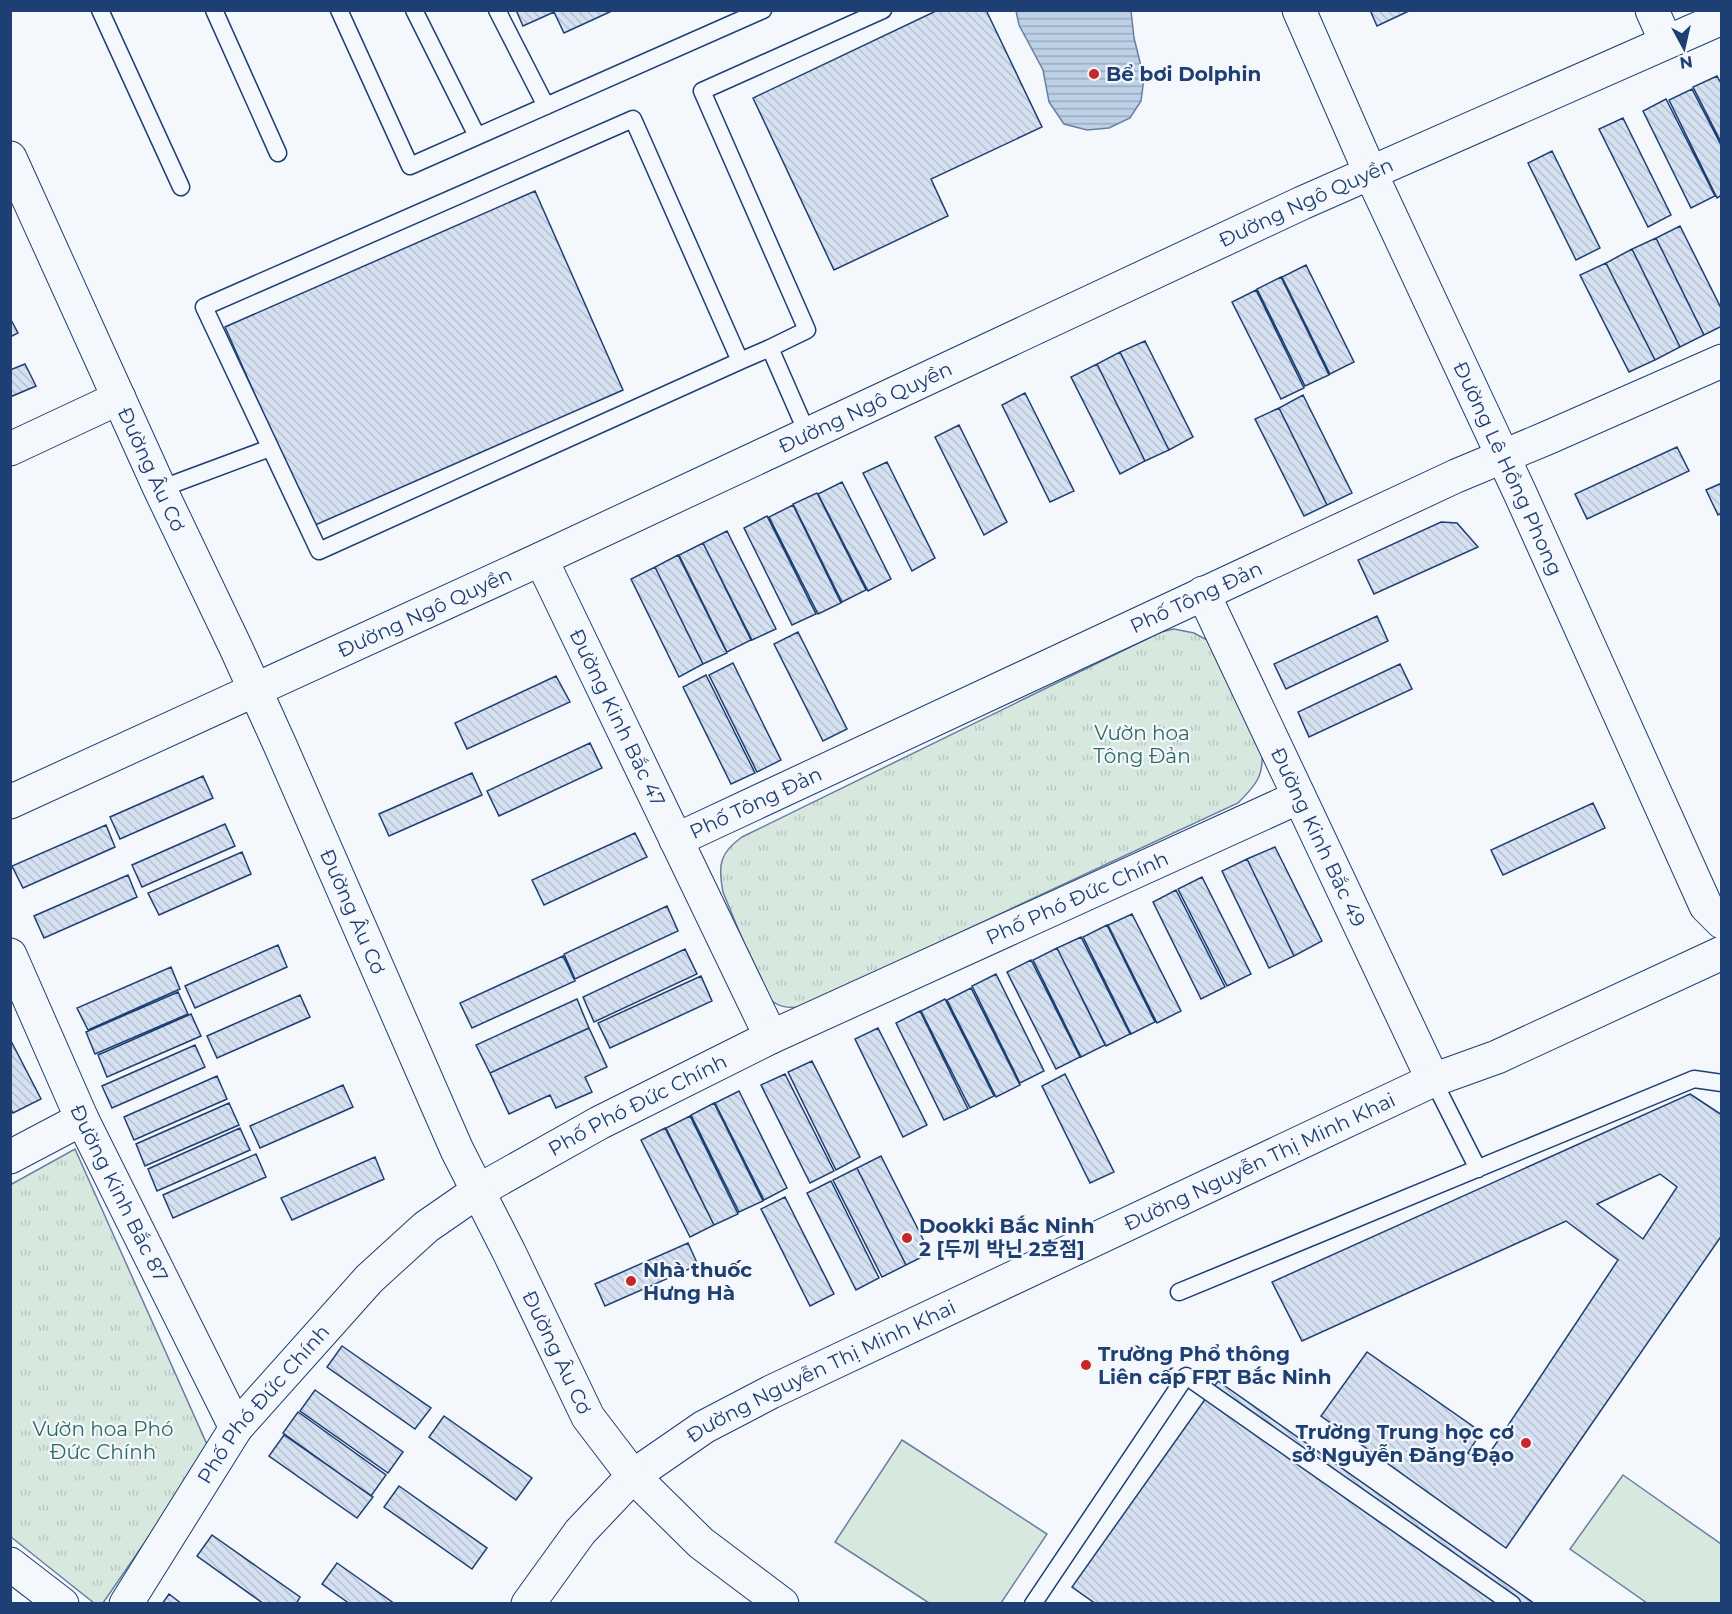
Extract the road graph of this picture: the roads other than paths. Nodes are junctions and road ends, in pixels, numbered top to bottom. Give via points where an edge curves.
1 (100, 10) edge
2 (214, 10) edge
3 (339, 10) edge
4 (414, 10) edge
5 (497, 10) edge
6 (883, 10) edge
7 (1299, 10) edge
8 (1652, 10) edge
9 (757, 12) edge
10 (1722, 18) edge
11 (1666, 42) junction
12 (546, 106) junction
13 (477, 136) junction
14 (278, 153) dead end
15 (10, 158) edge
16 (1370, 172) junction
17 (181, 187) dead end
18 (770, 348) junction
19 (1722, 361) edge
20 (740, 362) junction
21 (119, 398) junction
22 (808, 435) junction
23 (270, 448) junction
24 (10, 449) edge
25 (1503, 456) junction
26 (160, 489) junction
27 (541, 560) junction
28 (1203, 593) junction
29 (254, 691) junction
30 (1299, 797) junction
31 (10, 802) edge
32 (676, 840) junction
33 (1722, 922) edge
34 (1722, 953) edge
35 (10, 956) edge
36 (771, 1037) junction
37 (1433, 1080) junction
38 (1722, 1083) edge
39 (82, 1119) junction
40 (10, 1157) edge
41 (1478, 1169) junction
42 (478, 1191) junction
43 (1179, 1292) dead end
44 (236, 1428) junction
45 (633, 1476) junction
46 (10, 1564) edge
47 (62, 1604) edge
48 (126, 1604) edge
49 (528, 1604) edge
50 (782, 1604) edge
51 (1033, 1604) edge
52 (1512, 1604) edge

1 - 17 lane
2 - 14 lane
3 - 13 lane via 410,166
4 - 13 lane
5 - 12 lane
6 - 18 lane via 702,91 807,330
7 - 16 street, Đường Lê Hồng Phong
8 - 11 street
9 - 12 lane
10 - 11 street, Đường Ngô Quyền
11 - 16 street, Đường Ngô Quyền
12 - 13 lane
15 - 21 street, Đường Âu Cơ
16 - 22 street, Đường Ngô Quyền
16 - 25 street, Đường Lê Hồng Phong
18 - 20 lane
18 - 22 lane
19 - 25 street, Phố Tông Đản
20 - 23 lane via 319,551
20 - 23 lane via 633,119 204,307
21 - 24 street
21 - 26 street, Đường Âu Cơ
22 - 27 street, Đường Ngô Quyền
23 - 26 lane
25 - 28 street, Phố Tông Đản
25 - 33 street, Đường Lê Hồng Phong via 1706,906
26 - 29 street, Đường Âu Cơ
27 - 29 street, Đường Ngô Quyền
27 - 32 street, Đường Kinh Bắc 47
28 - 30 street, Đường Kinh Bắc 49
28 - 32 street, Phố Tông Đản
29 - 31 street, Đường Ngô Quyền
29 - 42 street, Đường Âu Cơ
30 - 36 street, Phố Phó Đức Chính
30 - 37 street, Đường Kinh Bắc 49
32 - 36 street, Đường Kinh Bắc 47
34 - 37 street, Đường Nguyễn Thị Minh Khai via 1497,1057
35 - 39 street, Đường Kinh Bắc 87
36 - 42 street, Phố Phó Đức Chính via 599,1123
37 - 41 lane
37 - 45 street, Đường Nguyễn Thị Minh Khai via 771,1392 704,1427
38 - 41 lane via 1694,1079
39 - 40 street
39 - 44 street, Đường Kinh Bắc 87
41 - 43 lane
42 - 44 street, Phố Phó Đức Chính via 426,1227 369,1280
42 - 45 street, Đường Âu Cơ via 588,1417
44 - 48 street, Phố Phó Đức Chính
45 - 49 street, Đường Nguyễn Thị Minh Khai via 580,1532
45 - 50 street, Đường Âu Cơ via 701,1543
46 - 47 street
51 - 52 lane via 1186,1377

